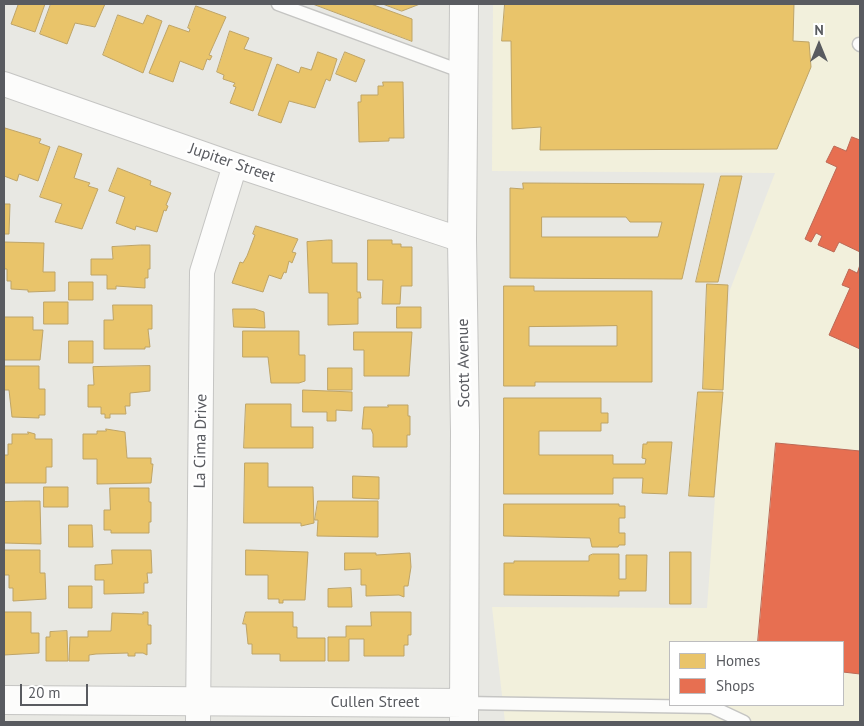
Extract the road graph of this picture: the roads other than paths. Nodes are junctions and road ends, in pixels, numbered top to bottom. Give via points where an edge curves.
1 (278, 4) edge
2 (464, 4) edge
3 (463, 72) junction
4 (4, 84) edge
5 (235, 165) junction
6 (462, 240) junction
7 (4, 700) edge
8 (198, 712) edge
9 (464, 712) edge
10 (744, 722) edge

1 - 3 lane
2 - 3 street, Scott Avenue
3 - 6 street, Scott Avenue
4 - 5 street, Jupiter Street
5 - 6 street, Jupiter Street
5 - 8 street, La Cima Drive via 202,272
6 - 9 street, Scott Avenue
7 - 8 street, Cullen Street
8 - 9 street, Cullen Street
9 - 10 lane, Cullen Street via 712,707

